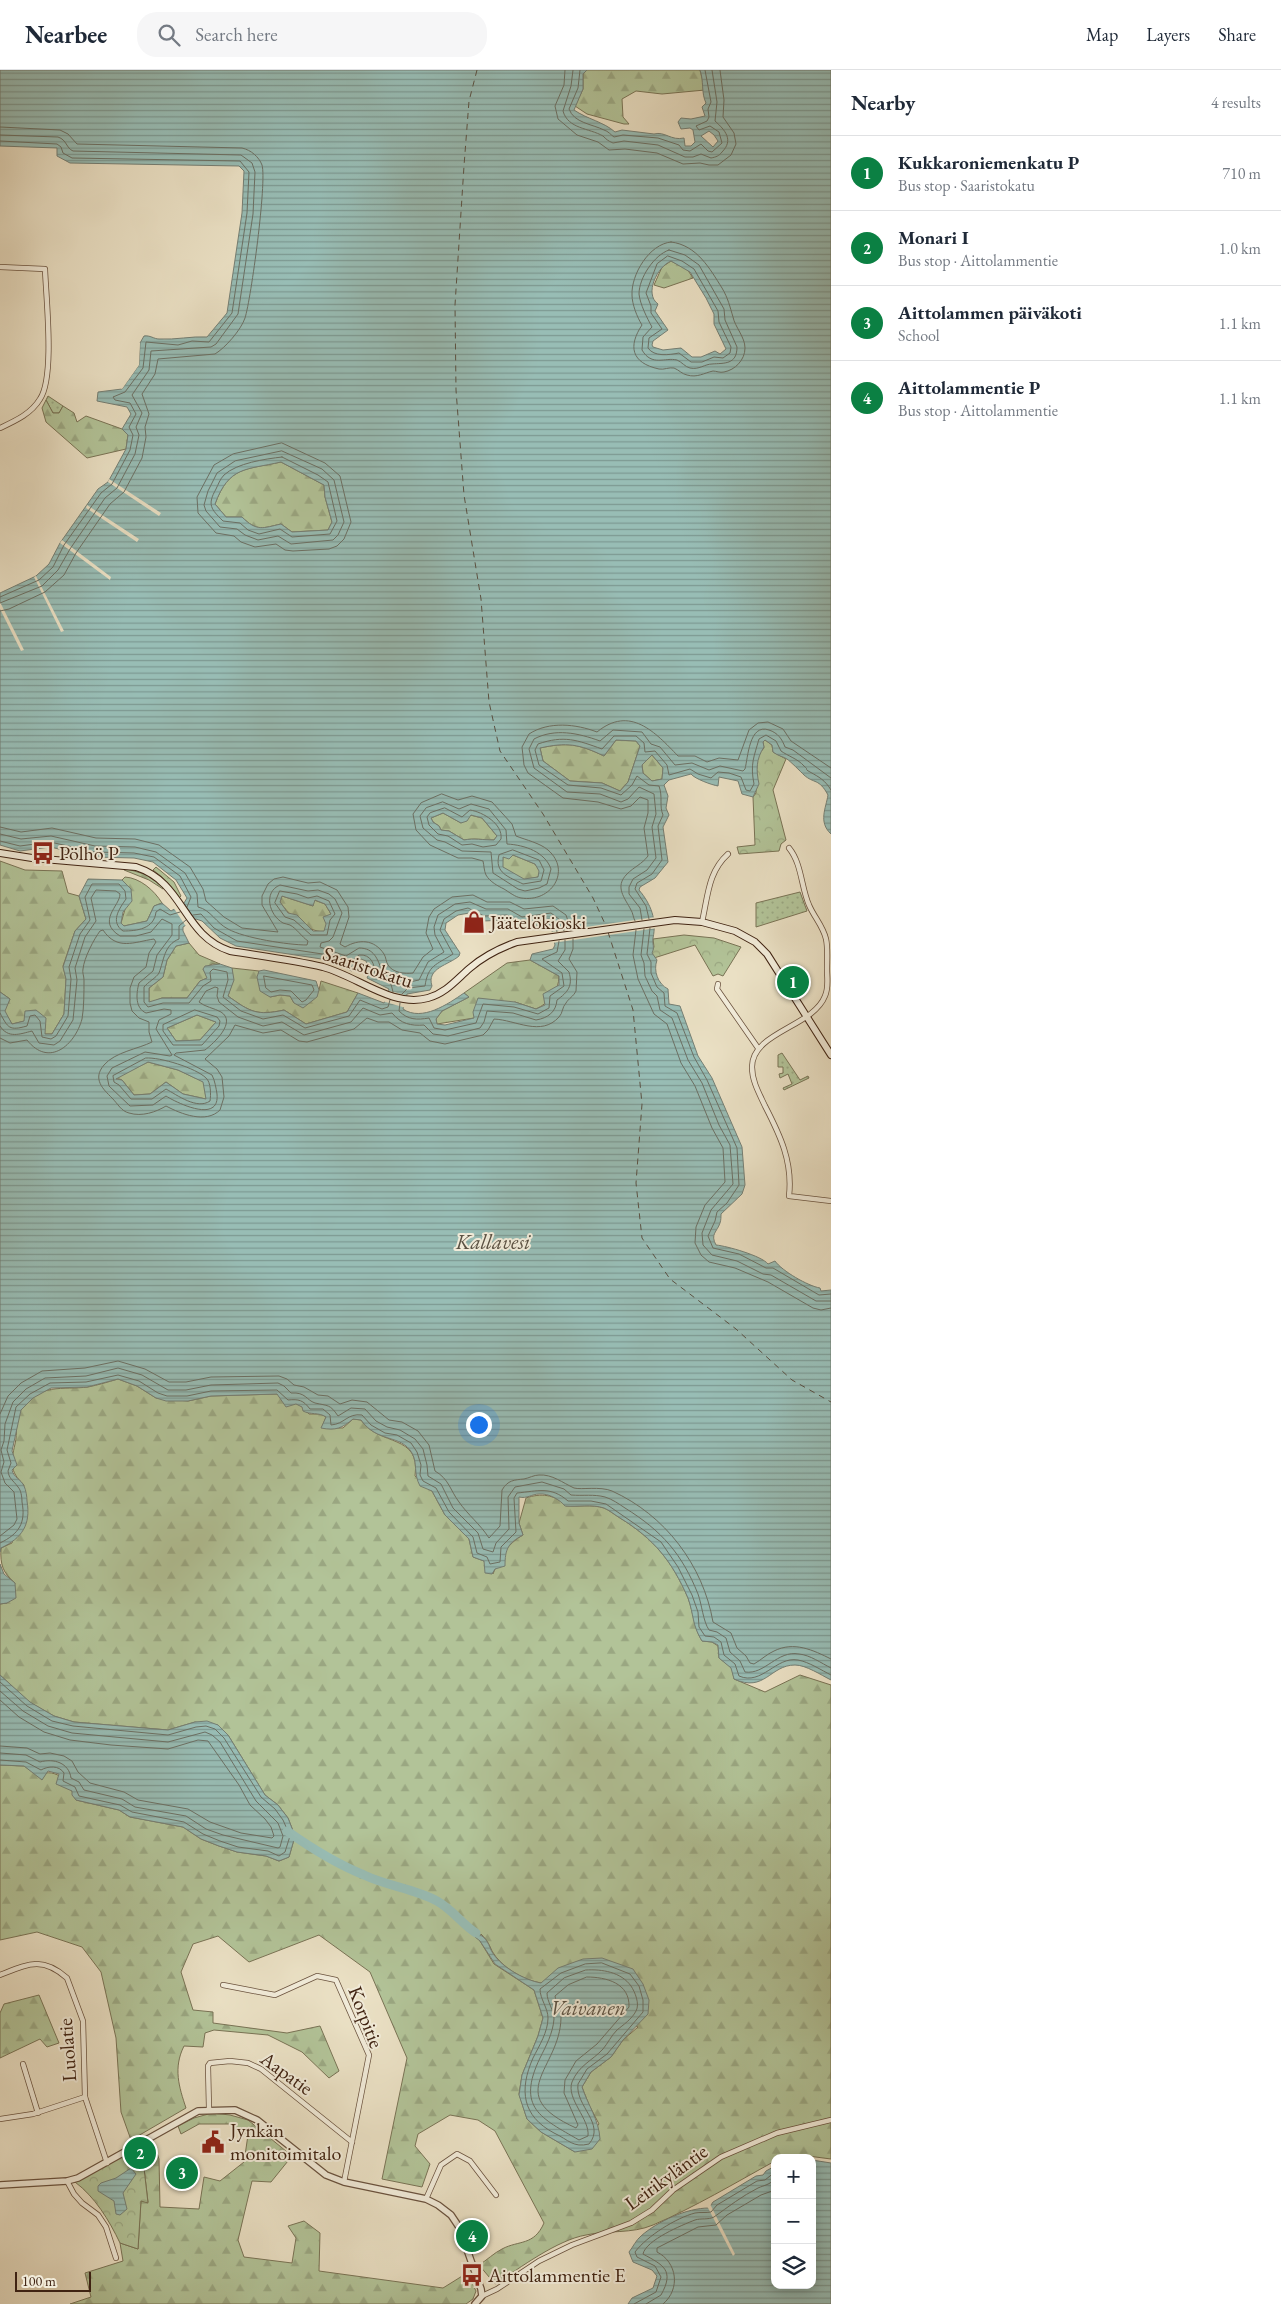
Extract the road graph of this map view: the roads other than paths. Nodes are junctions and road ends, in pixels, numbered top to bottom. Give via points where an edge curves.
1 (0, 267) edge
2 (0, 428) edge
3 (789, 848) dead end
4 (0, 853) edge
5 (728, 854) dead end
6 (702, 922) junction
7 (718, 984) dead end
8 (806, 1017) junction
9 (758, 1048) junction
10 (831, 1055) edge
11 (831, 1201) edge
12 (0, 1975) edge
13 (223, 1985) dead end
14 (24, 2064) dead end
15 (85, 2097) junction
16 (209, 2109) junction
17 (38, 2113) junction
18 (0, 2119) edge
19 (831, 2120) edge
20 (352, 2142) junction
21 (107, 2163) junction
22 (67, 2181) junction
23 (344, 2182) junction
24 (0, 2186) edge
25 (496, 2195) dead end
26 (426, 2199) junction
27 (116, 2258) dead end
28 (482, 2296) junction
29 (474, 2304) edge

1 - 2 street via 45,269 48,362 41,398 24,416
3 - 8 street via 798,865 809,908 823,929 826,941 828,986 821,1004
4 - 6 main road, Saaristokatu via 147,870 178,899 196,928 215,946 322,967 410,1000 426,999 441,993 494,951 527,940 675,920
5 - 6 street via 711,875
6 - 8 main road, Saaristokatu via 735,931 756,942
7 - 9 street via 717,989
8 - 9 street
8 - 10 main road, Saaristokatu
9 - 11 street via 752,1067 753,1080 790,1164 789,1196
12 - 15 street, Luolatie via 36,1962 68,1978 83,2021
13 - 20 street, Korpitie via 275,1995 317,1976 336,1980 368,2055
14 - 17 street
15 - 17 street
15 - 21 street, Luolatie
16 - 20 street, Aapatie via 208,2066 230,2061 248,2062 272,2077
16 - 21 street via 190,2115
16 - 23 street via 246,2113 326,2175
17 - 18 street
19 - 28 street, Leirikyläntie via 777,2133 721,2157 632,2223 539,2261
20 - 23 street, Korpitie
21 - 22 street
22 - 24 street
22 - 27 street via 74,2194 98,2215 106,2227
23 - 26 street
25 - 26 street via 470,2160 456,2154 441,2165
26 - 28 street via 451,2215 459,2227
28 - 29 street, Leirikyläntie

